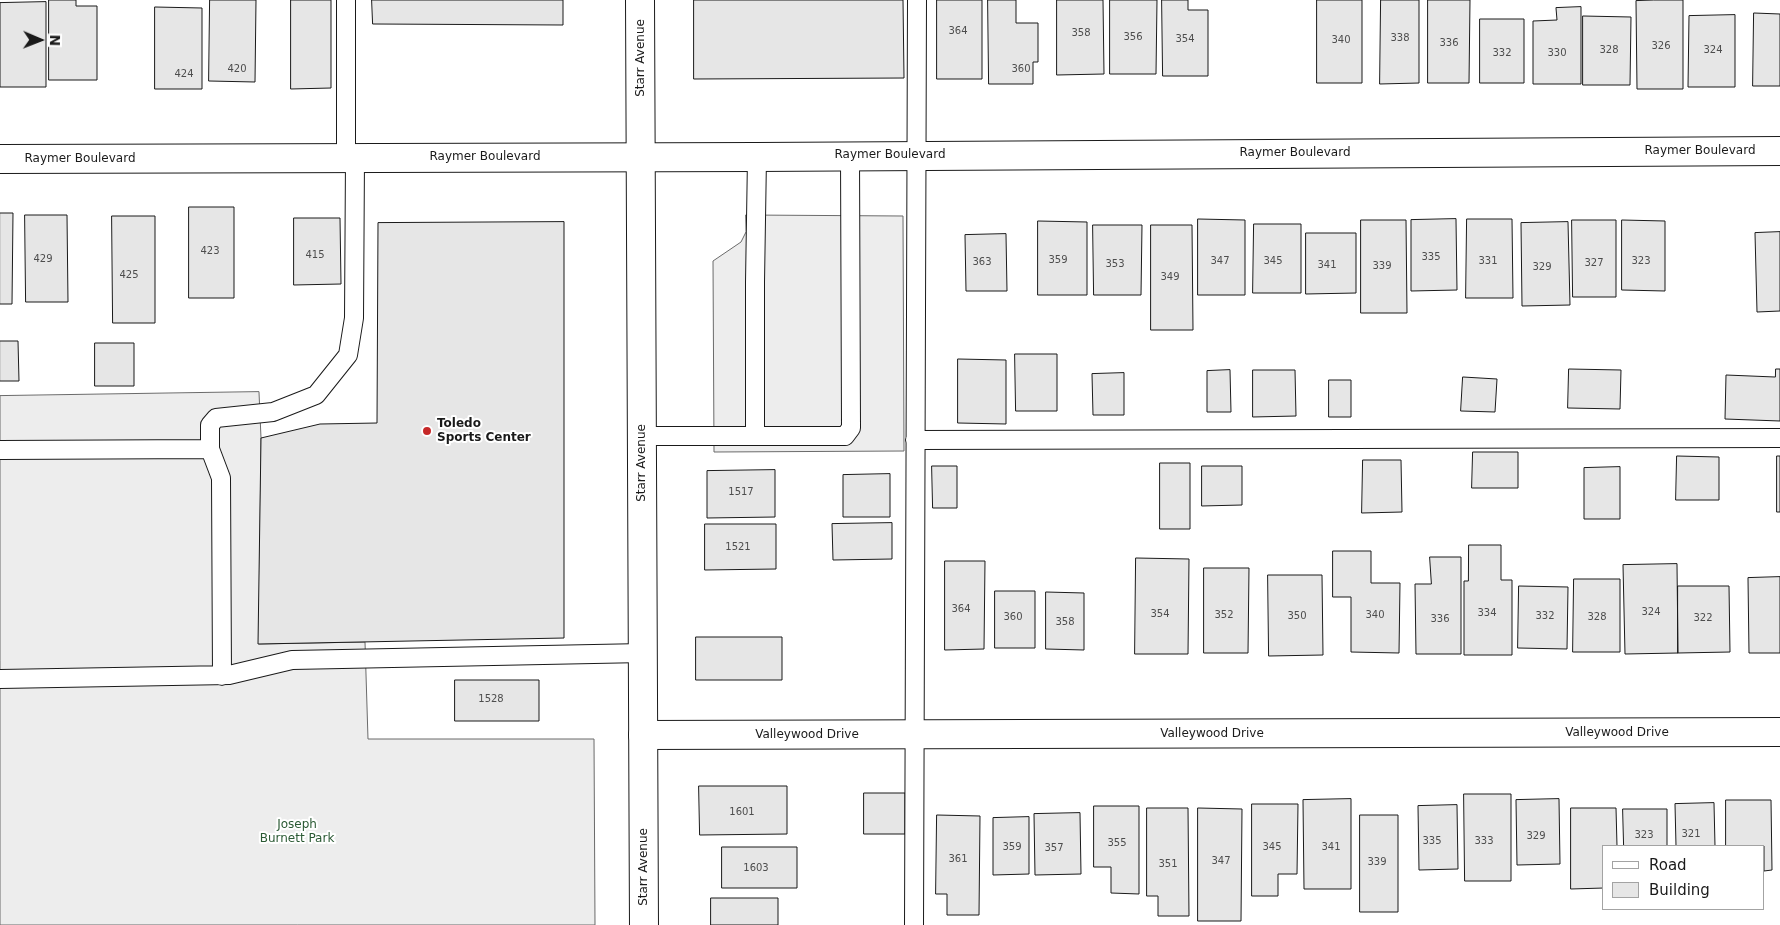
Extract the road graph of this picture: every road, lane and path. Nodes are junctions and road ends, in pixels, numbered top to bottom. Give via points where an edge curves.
1 (346, 0) edge
2 (640, 0) edge
3 (917, 0) edge
4 (1780, 151) edge
5 (850, 155) junction
6 (916, 155) junction
7 (641, 156) junction
8 (757, 157) junction
9 (350, 158) junction
10 (0, 159) edge
11 (642, 436) junction
12 (755, 436) junction
13 (1780, 438) edge
14 (915, 440) junction
15 (210, 448) junction
16 (0, 450) edge
17 (644, 653) junction
18 (222, 676) junction
19 (0, 679) edge
20 (1780, 732) edge
21 (915, 735) junction
22 (643, 736) junction
23 (644, 925) edge
24 (914, 925) edge

1 - 9 lane
2 - 7 street, Starr Avenue
3 - 6 lane
4 - 6 street, Raymer Boulevard
5 - 6 street, Raymer Boulevard
5 - 8 street, Raymer Boulevard
5 - 12 lane via 851,428 845,436
6 - 14 lane
7 - 8 street, Raymer Boulevard
7 - 9 street, Raymer Boulevard
7 - 11 street, Starr Avenue
8 - 12 lane
9 - 10 street, Raymer Boulevard
9 - 15 lane via 354,318 348,355 316,395 273,412 216,418 210,425
11 - 12 lane
11 - 17 street, Starr Avenue
13 - 14 lane
14 - 21 lane
15 - 16 lane
15 - 18 lane via 222,478
17 - 18 lane via 292,660
17 - 22 street, Starr Avenue
18 - 19 lane
20 - 21 street, Valleywood Drive
21 - 22 street, Valleywood Drive
21 - 24 lane
22 - 23 street, Starr Avenue

